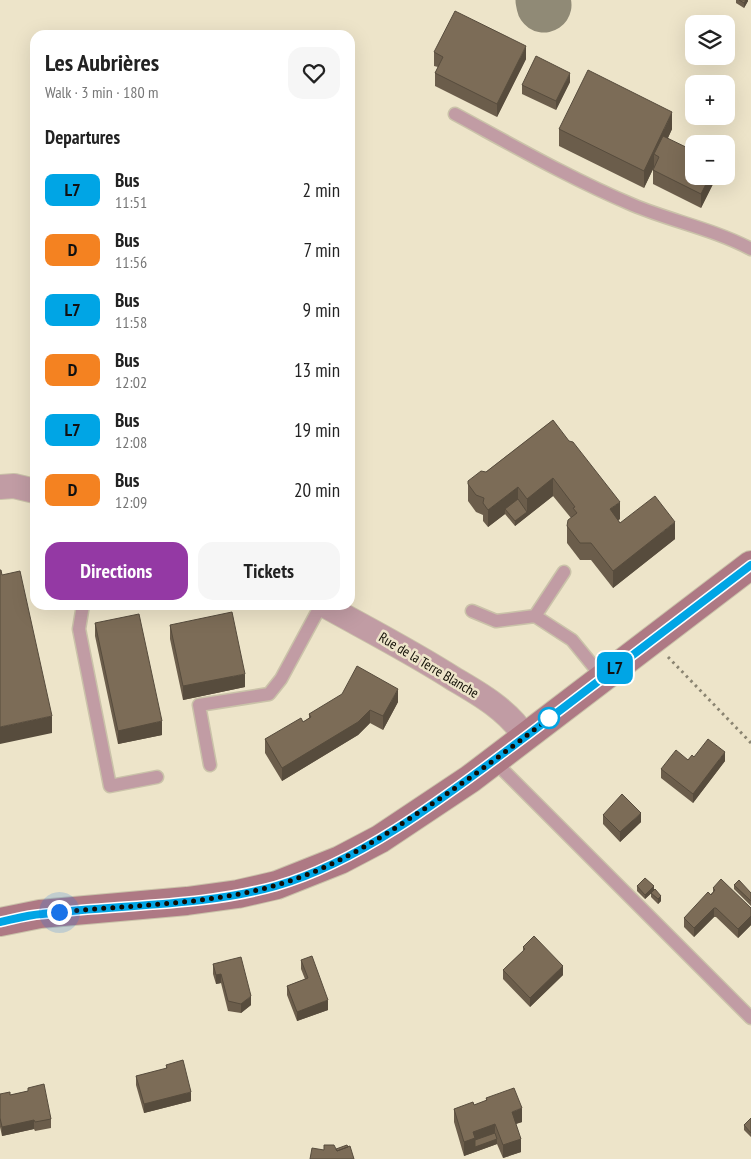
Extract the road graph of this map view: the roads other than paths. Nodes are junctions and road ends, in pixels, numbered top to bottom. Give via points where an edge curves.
1 (455, 114) dead end
2 (751, 249) edge
3 (0, 488) edge
4 (30, 490) edge
5 (751, 565) edge
6 (564, 572) dead end
7 (82, 610) edge
8 (319, 610) edge
9 (331, 610) edge
10 (472, 611) dead end
11 (535, 616) junction
12 (602, 678) junction
13 (525, 737) junction
14 (494, 761) junction
15 (210, 765) dead end
16 (157, 777) dead end
17 (0, 922) edge
18 (751, 1018) edge

1 - 2 lane via 606,194 732,239
3 - 4 street via 14,486
5 - 12 street
6 - 11 lane
7 - 16 lane via 79,629 110,786
8 - 15 lane via 281,679 269,694 199,705
9 - 13 street, Rue de la Terre Blanche via 474,691 512,719
10 - 11 lane via 496,621
11 - 12 lane via 572,640
12 - 13 street
13 - 14 street
14 - 17 street via 380,839 340,860 277,885 187,901 40,914
14 - 18 lane

